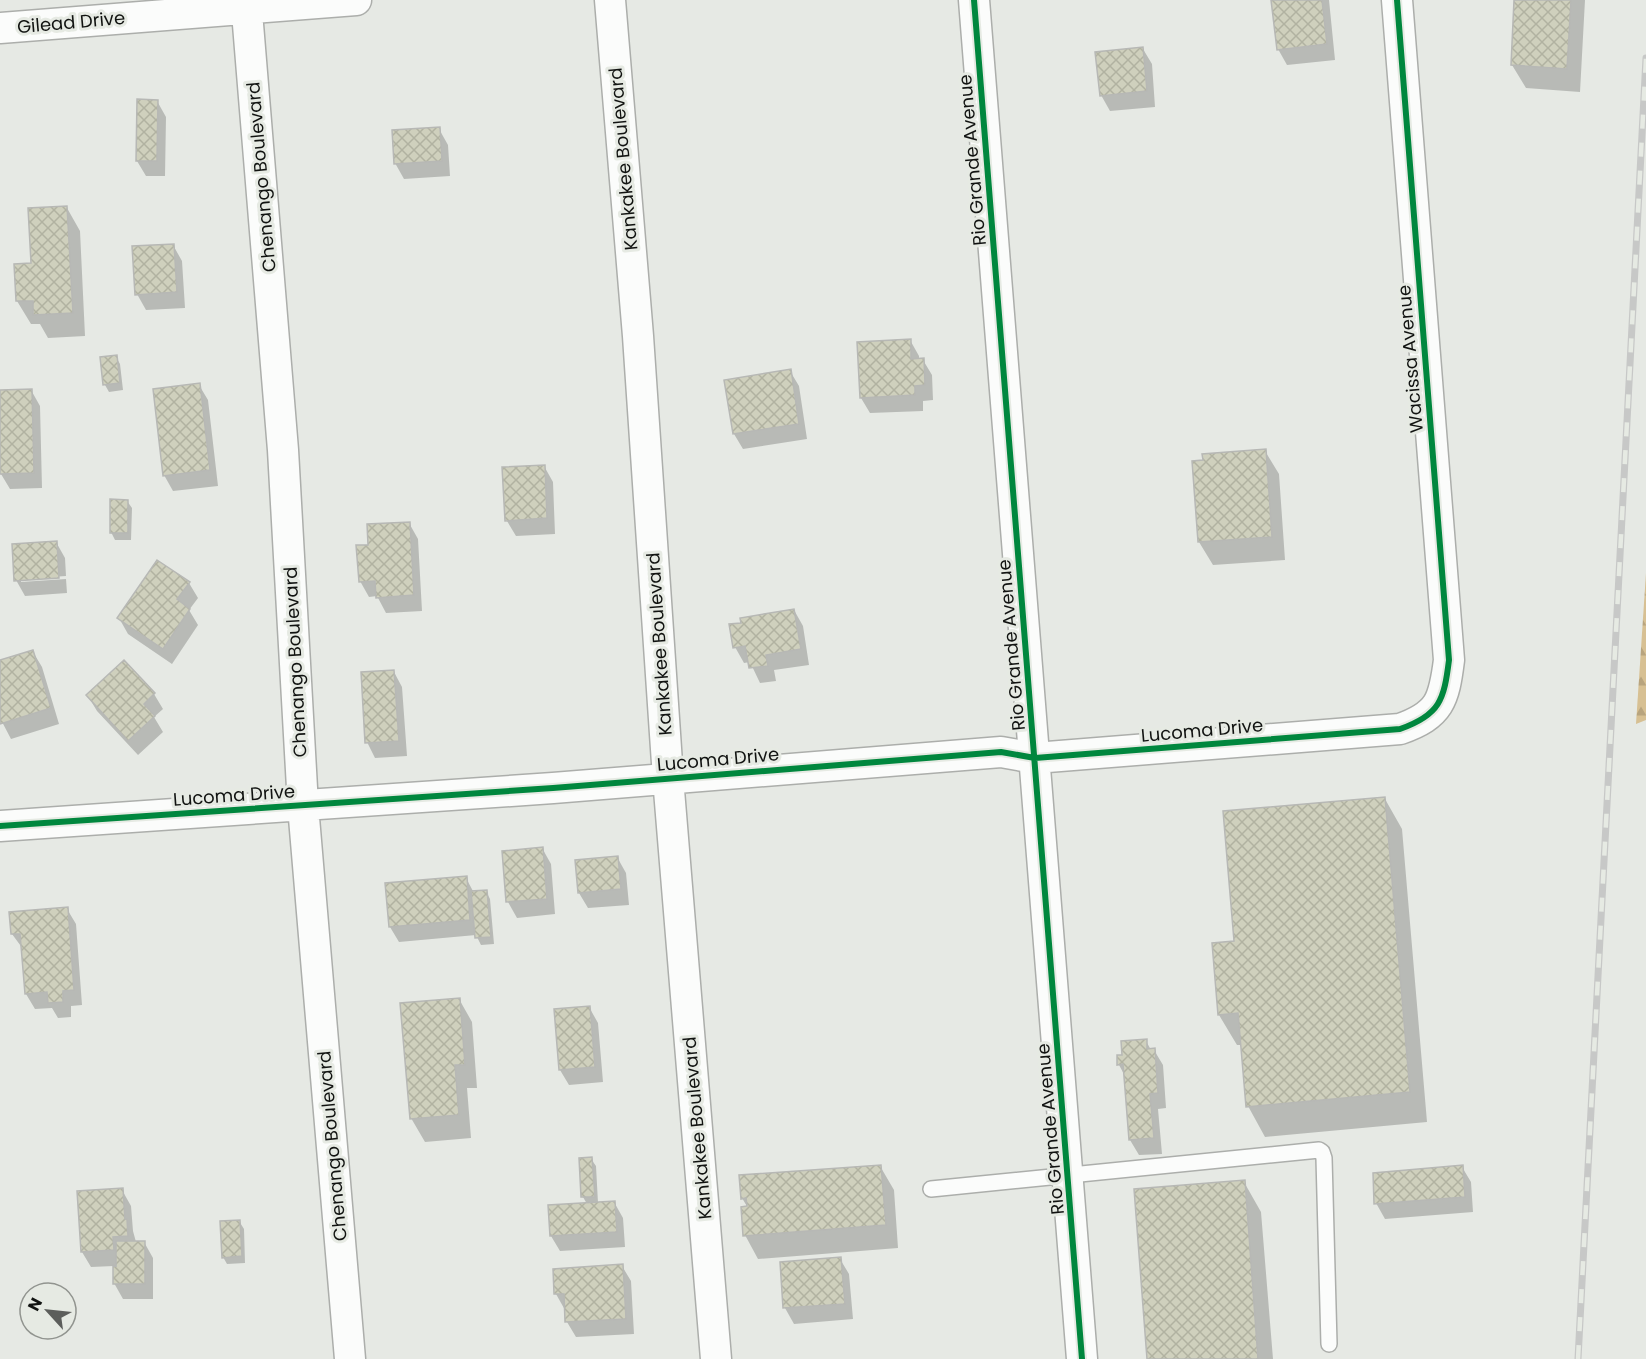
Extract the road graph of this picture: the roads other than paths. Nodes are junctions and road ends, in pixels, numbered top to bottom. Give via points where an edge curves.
1 (356, 0) edge
2 (610, 0) edge
3 (974, 0) edge
4 (1397, 0) edge
5 (247, 4) edge
6 (0, 28) edge
7 (1434, 712) joint
8 (1035, 758) junction
9 (668, 778) junction
10 (303, 806) junction
11 (0, 826) edge
12 (1069, 1176) junction
13 (931, 1189) dead end
14 (1329, 1344) dead end
15 (350, 1359) edge
16 (716, 1359) edge
17 (1082, 1359) edge

1 - 5 street, Gilead Drive
2 - 9 street, Kankakee Boulevard
3 - 8 street, Rio Grande Avenue
4 - 7 street, Wacissa Avenue via 1449,660 1445,689
5 - 6 street, Gilead Drive
5 - 10 street, Chenango Boulevard via 283,450
7 - 8 street, Lucoma Drive via 1400,729
8 - 9 street, Lucoma Drive via 1001,752
8 - 12 street, Rio Grande Avenue
9 - 10 street, Lucoma Drive
9 - 16 street, Kankakee Boulevard
10 - 11 street, Lucoma Drive
10 - 15 street, Chenango Boulevard
12 - 13 lane
12 - 14 lane via 1319,1150 1324,1158
12 - 17 street, Rio Grande Avenue

